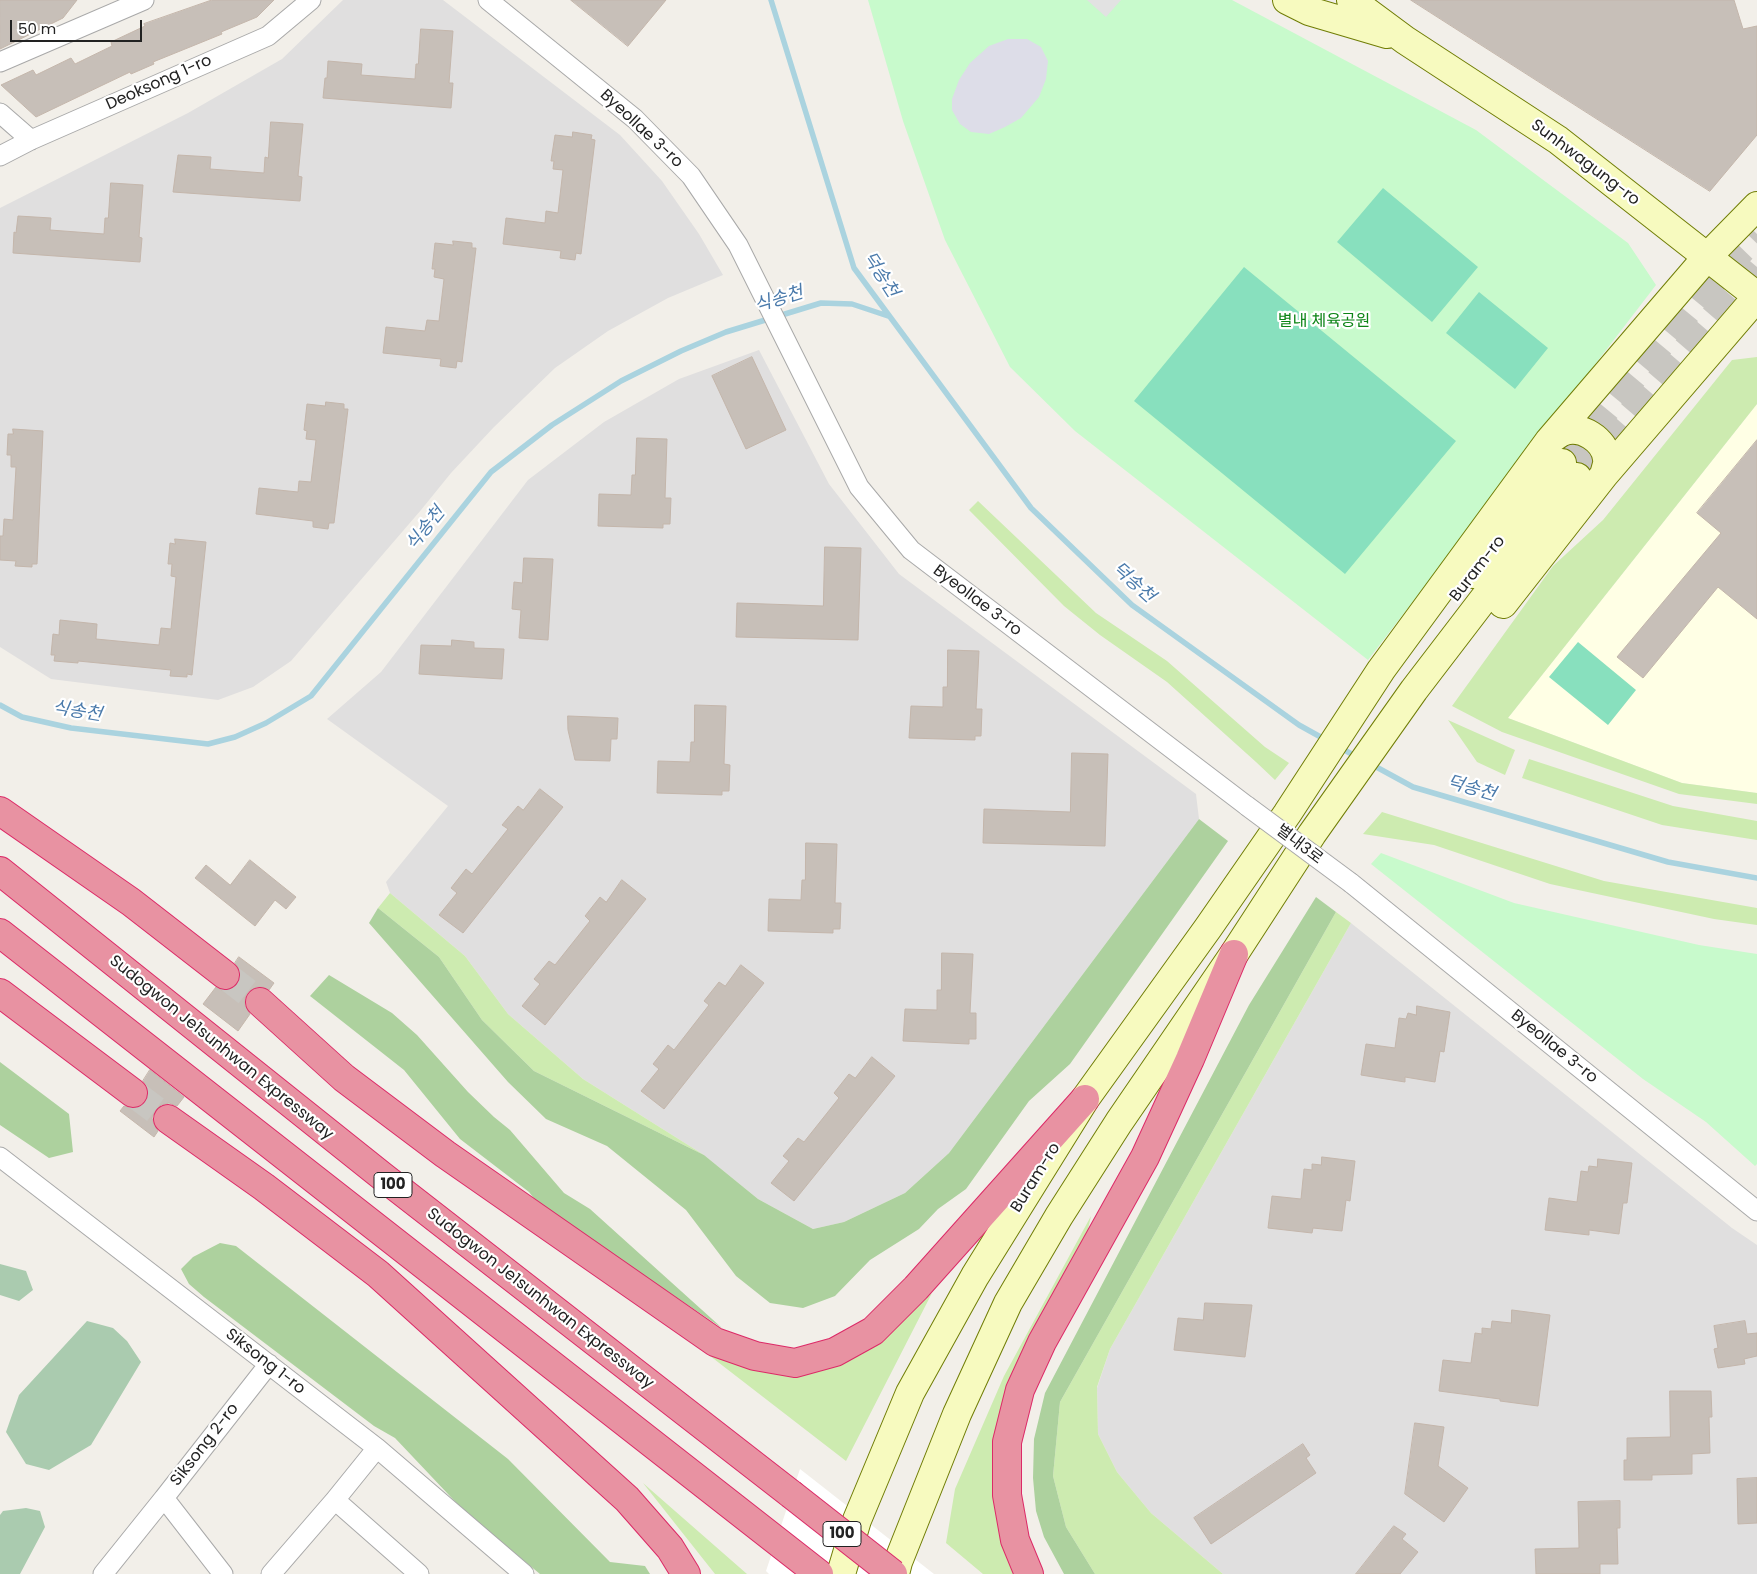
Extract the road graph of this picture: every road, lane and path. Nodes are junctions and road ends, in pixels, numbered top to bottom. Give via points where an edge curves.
1 (144, 0) edge
2 (311, 0) edge
3 (488, 0) edge
4 (1287, 0) edge
5 (1351, 0) edge
6 (1406, 40) junction
7 (0, 62) edge
8 (0, 113) edge
9 (31, 140) junction
10 (0, 156) edge
11 (1757, 206) edge
12 (1708, 257) junction
13 (1757, 296) edge
14 (1562, 460) junction
15 (1604, 475) junction
16 (1406, 683) junction
17 (1247, 806) joint
18 (0, 811) edge
19 (0, 871) edge
20 (1351, 883) joint
21 (0, 932) edge
22 (1234, 954) junction
23 (225, 975) tunnel mouth
24 (0, 993) edge
25 (260, 1002) tunnel mouth
26 (133, 1093) tunnel mouth
27 (1085, 1099) junction
28 (168, 1119) tunnel mouth
29 (0, 1157) edge
30 (1757, 1211) edge
31 (269, 1364) junction
32 (377, 1448) junction
33 (164, 1498) junction
34 (335, 1500) junction
35 (103, 1574) edge
36 (223, 1574) edge
37 (271, 1574) edge
38 (419, 1574) edge
39 (524, 1574) edge
40 (686, 1574) edge
41 (819, 1574) edge
42 (841, 1574) edge
43 (894, 1574) edge
44 (1029, 1574) edge

1 - 7 street
2 - 9 street, Deoksong 1-ro via 268,36
3 - 17 street, Byeollae 3-ro via 635,119 691,176 738,245 860,487 911,550
4 - 6 street, Sunhwagung-ro via 1309,11
5 - 6 street, Sunhwagung-ro
6 - 12 street, Sunhwagung-ro via 1558,140
8 - 9 street
9 - 10 street, Deoksong 1-ro
11 - 12 street
12 - 13 street, Sunhwagung-ro
12 - 14 street
13 - 15 street
14 - 15 street via 1563,432 1576,430 1591,435 1601,444 1608,460
14 - 16 street, Buram-ro
14 - 16 street
15 - 16 street
16 - 22 street
16 - 27 street, Buram-ro via 1287,814
17 - 20 street, 별내3로, bridge
18 - 23 highway via 131,902
19 - 43 highway, Sudogwon Je1sunhwan Expressway / 100, bridge via 382,1176
20 - 30 street, Byeollae 3-ro
21 - 41 highway, 100
22 - 43 street via 1119,1122 1008,1303 957,1414
22 - 44 highway via 1145,1157 1042,1342 1020,1390 1007,1442 1007,1495 1015,1540
24 - 26 highway
25 - 27 highway via 344,1078 444,1154 715,1342 755,1356 796,1364 835,1352 873,1331 916,1288
27 - 42 street, Buram-ro via 975,1276 910,1393 857,1520
28 - 40 highway via 378,1274 627,1499 670,1548
29 - 31 street, Siksong 1-ro
31 - 32 street, Siksong 1-ro
31 - 33 street, Siksong 2-ro
32 - 34 street
32 - 39 street, Siksong 1-ro
33 - 35 street
33 - 36 street, Siksong 2-ro
34 - 37 street
34 - 38 street

